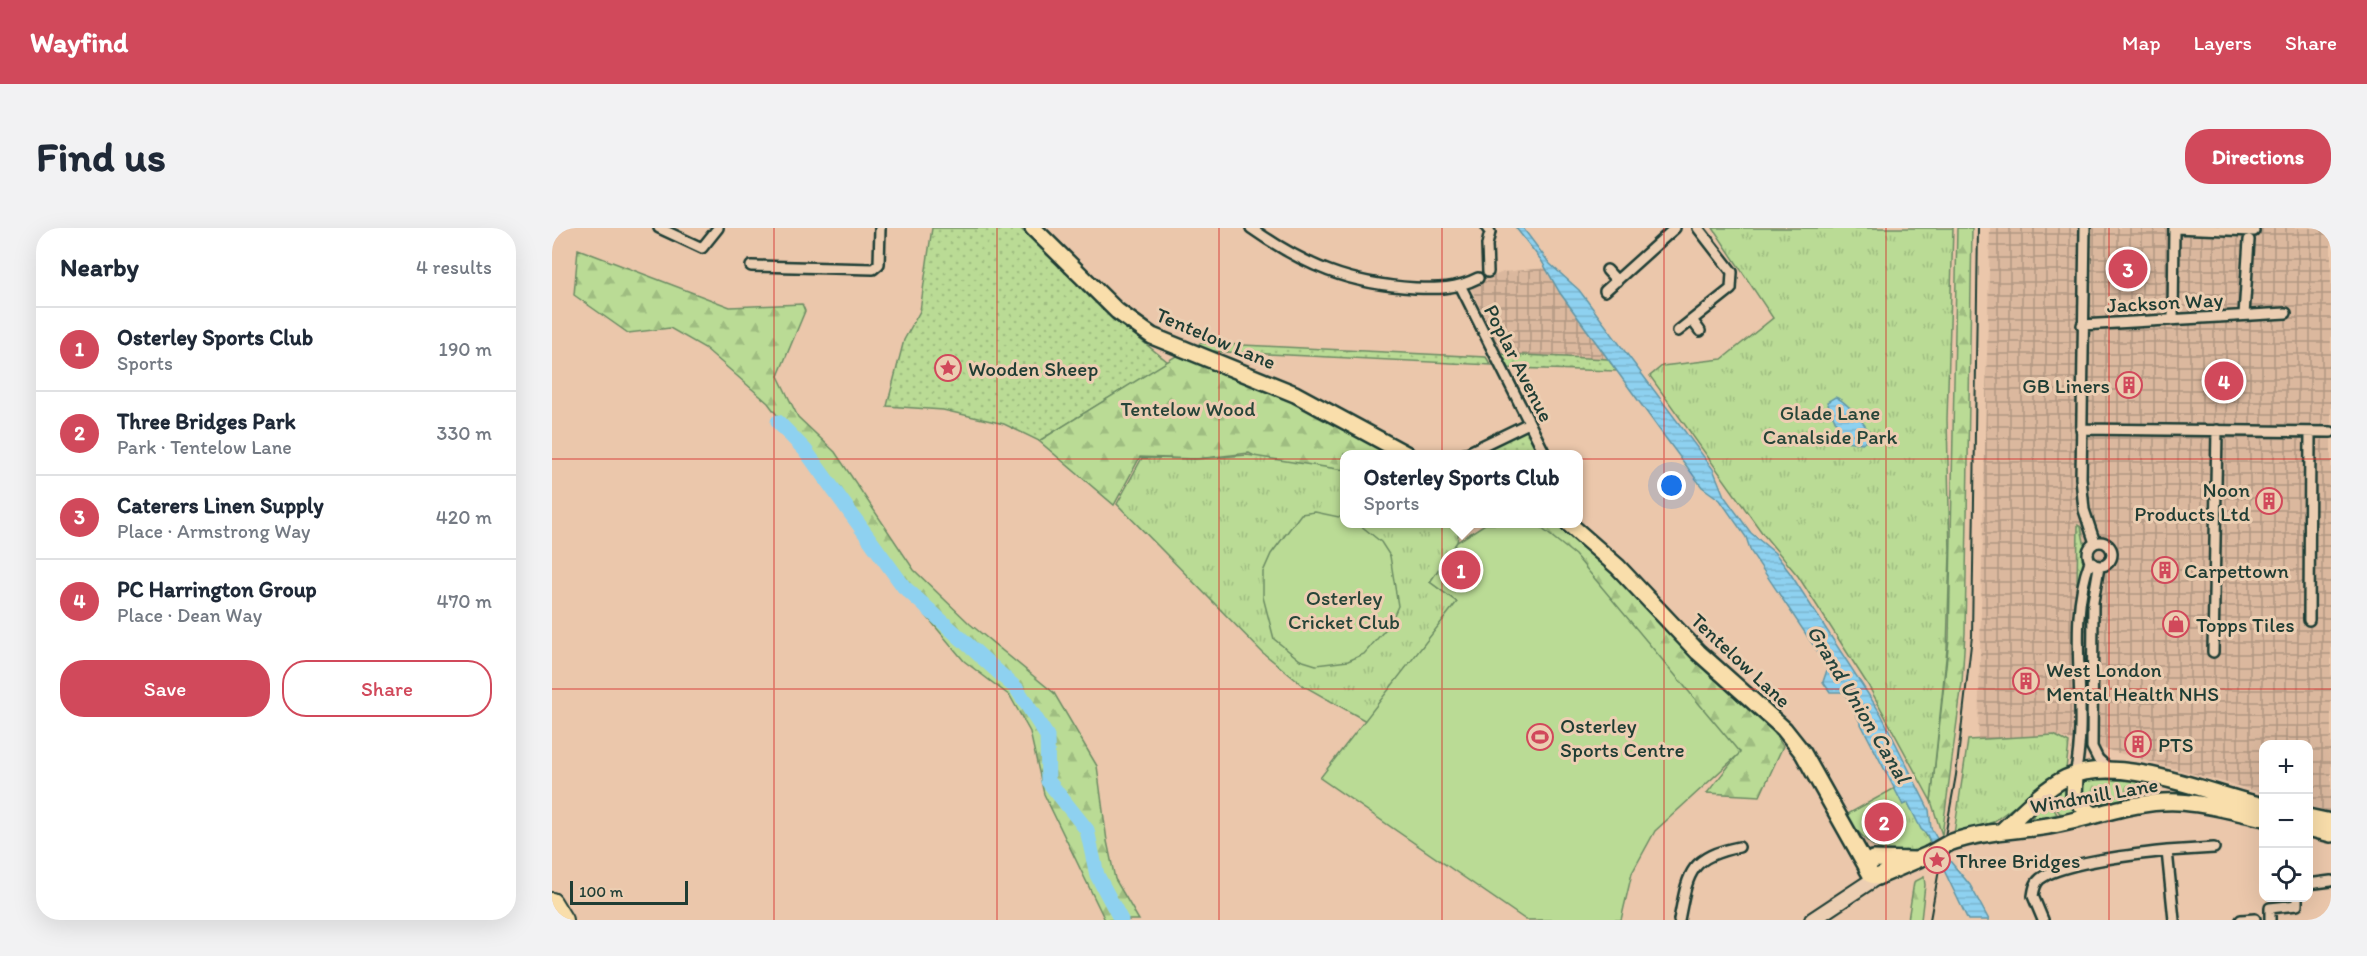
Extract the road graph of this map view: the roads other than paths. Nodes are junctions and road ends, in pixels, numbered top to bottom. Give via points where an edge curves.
1 (659, 228) edge
2 (718, 228) edge
3 (880, 228) edge
4 (1033, 228) edge
5 (1251, 228) edge
6 (1487, 228) edge
7 (1676, 228) edge
8 (1698, 228) edge
9 (2085, 228) edge
10 (2254, 231) dead end
11 (2249, 240) dead end
12 (751, 266) dead end
13 (1607, 270) dead end
14 (1488, 272) dead end
15 (1478, 278) dead end
16 (1617, 281) junction
17 (1461, 286) junction
18 (1605, 291) dead end
19 (2286, 313) dead end
20 (2244, 315) junction
21 (2173, 319) junction
22 (1692, 320) junction
23 (2082, 325) junction
24 (1678, 331) dead end
25 (1700, 331) dead end
26 (1529, 423) junction
27 (2081, 429) junction
28 (2217, 430) junction
29 (2310, 432) junction
30 (2331, 432) edge
31 (1399, 450) edge
32 (1473, 450) edge
33 (1543, 450) edge
34 (1574, 528) edge
35 (2095, 543) junction
36 (2090, 561) junction
37 (2099, 567) junction
38 (2309, 620) dead end
39 (2213, 652) dead end
40 (2111, 770) junction
41 (2146, 774) junction
42 (2075, 775) junction
43 (2151, 804) junction
44 (2259, 805) edge
45 (2088, 816) junction
46 (2259, 817) edge
47 (2313, 818) edge
48 (2331, 822) edge
49 (2313, 829) edge
50 (2002, 831) junction
51 (2331, 834) edge
52 (1739, 847) dead end
53 (2214, 848) dead end
54 (2167, 851) junction
55 (1874, 868) junction
56 (2331, 881) edge
57 (2313, 883) edge
58 (552, 902) edge
59 (2297, 902) edge
60 (2256, 919) edge
61 (563, 920) edge
62 (1679, 920) edge
63 (1812, 920) edge
64 (2043, 920) edge
65 (2175, 920) edge
66 (2241, 920) edge
67 (2270, 920) edge

1 - 2 street via 702,248
3 - 12 street via 879,264 873,269
4 - 31 main road, Tentelow Lane via 1117,311 1152,336 1295,394
5 - 17 street via 1314,267 1345,278 1400,287
6 - 14 street
7 - 16 street
8 - 22 street via 1732,272 1733,280 1731,289
9 - 23 street
10 - 21 street via 2174,228
11 - 20 street
13 - 16 street
15 - 17 street
16 - 18 street
17 - 26 street, Poplar Avenue
19 - 20 street, Jackson Way
20 - 21 street, Jackson Way
21 - 23 street, Jackson Way
22 - 24 street
22 - 25 street
23 - 27 street
26 - 32 street
26 - 33 street, Poplar Avenue
27 - 28 street
27 - 35 street via 2084,510
28 - 29 street
28 - 39 street
29 - 30 street
29 - 38 street
34 - 55 main road, Tentelow Lane via 1618,567 1698,652 1784,729 1803,753 1858,849
35 - 36 street via 2089,548
35 - 37 street via 2107,543 2113,553 2109,563
36 - 37 street
36 - 42 street via 2080,598 2079,740
37 - 40 street via 2092,602 2092,747 2098,759
40 - 41 main road, Windmill Lane
40 - 42 main road, Windmill Lane
41 - 43 main road via 2155,789
41 - 44 main road, Windmill Lane
42 - 45 main road via 2074,797
42 - 50 main road, Windmill Lane via 2052,786
43 - 45 main road, Windmill Lane
43 - 46 main road, Windmill Lane via 2178,802
45 - 50 main road, Windmill Lane
47 - 48 main road
49 - 51 main road
50 - 55 main road, Windmill Lane, bridge via 1949,843 1921,857
52 - 62 street via 1715,851 1691,872
53 - 54 street
54 - 64 street via 2113,857 2048,874 2038,881 2033,896
54 - 65 street
55 - 63 main road, Windmill Lane via 1855,892
56 - 57 street
58 - 61 highway
59 - 67 street via 2270,908
60 - 66 street

